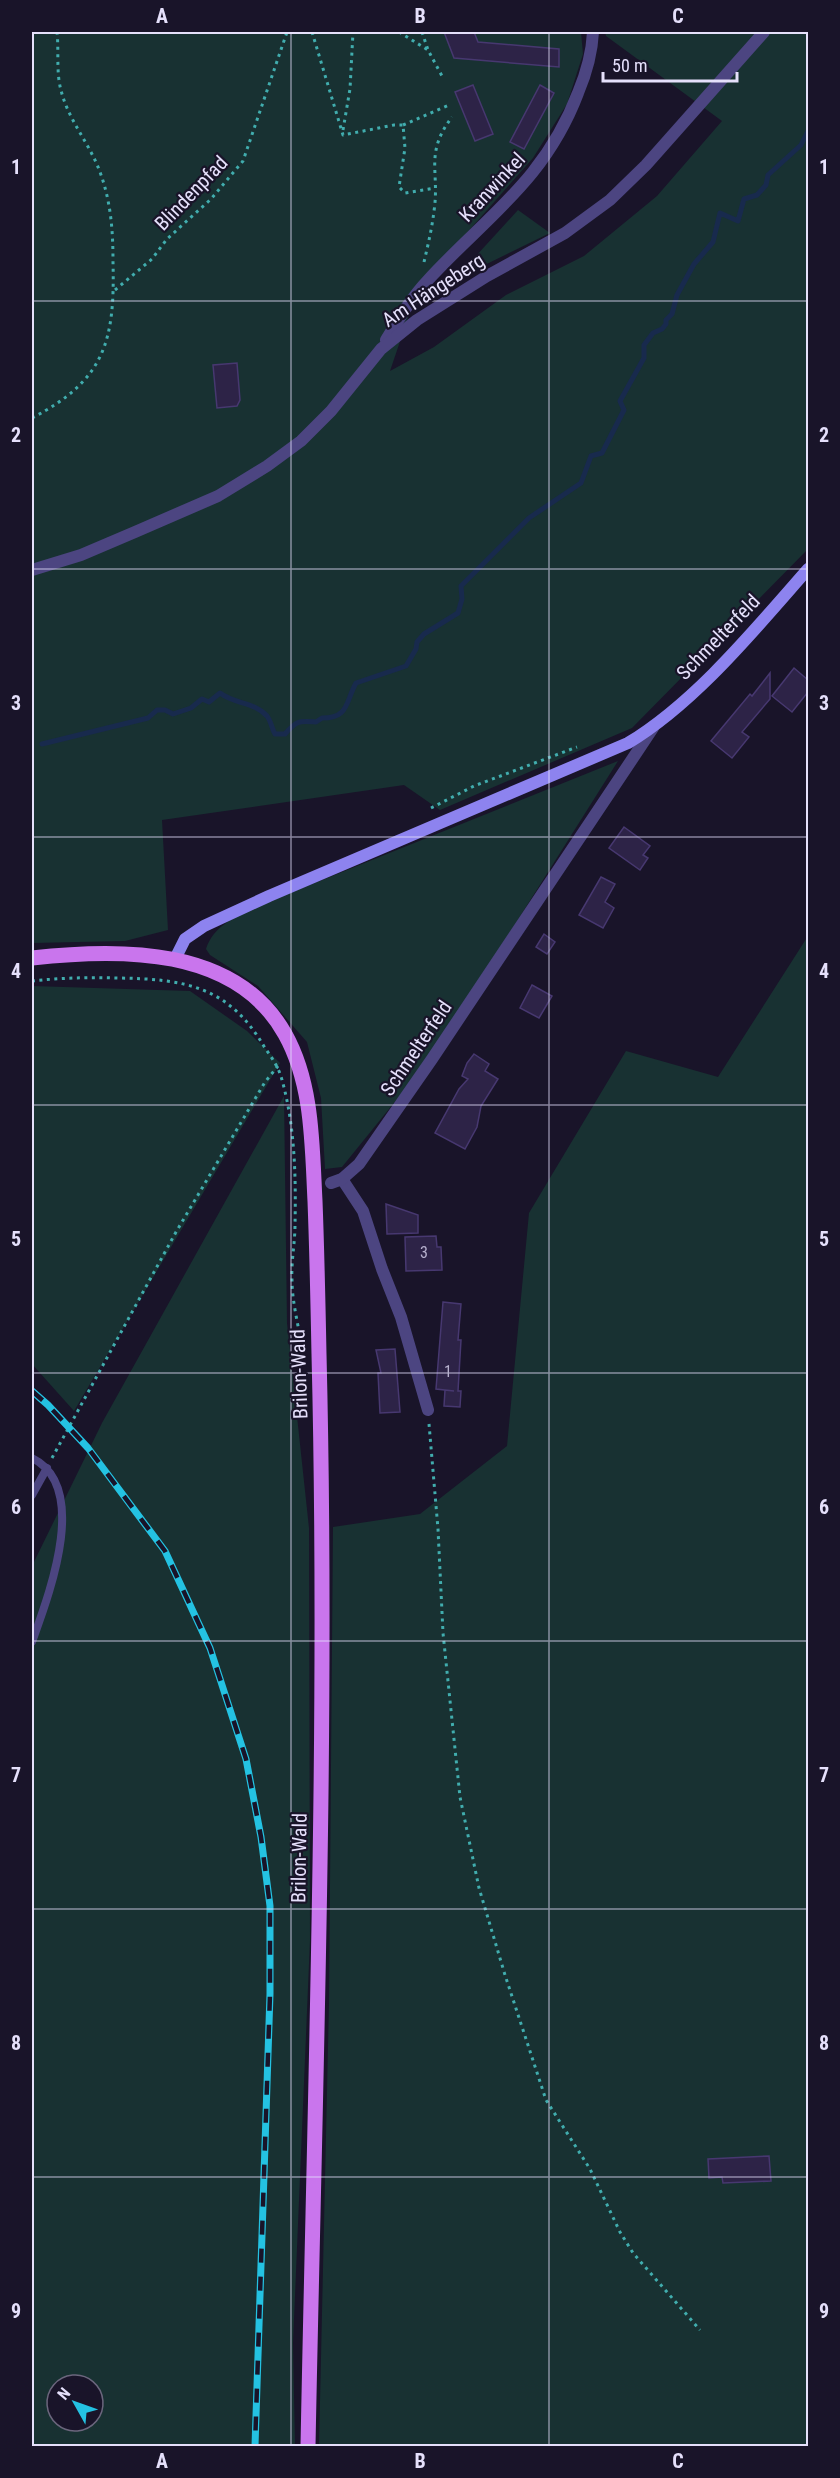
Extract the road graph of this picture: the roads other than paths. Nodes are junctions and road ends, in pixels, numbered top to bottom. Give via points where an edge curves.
1 (593, 32) edge
2 (764, 32) edge
3 (381, 349) junction
4 (808, 569) edge
5 (32, 570) edge
6 (653, 728) junction
7 (32, 958) edge
8 (175, 959) junction
9 (428, 1410) road end
10 (32, 1458) edge
11 (47, 1468) junction
12 (32, 1495) edge
13 (32, 1642) edge
14 (308, 2446) edge

1 - 3 street, Kranwinkel via 585,76 551,149 519,191 419,291
2 - 3 street, Am Hängeberg via 646,165 603,206 417,321
3 - 5 street, Am Hängeberg via 332,411 267,466 218,496 81,555
4 - 6 main road, Schmelterfeld via 732,652
6 - 8 main road, Schmelterfeld via 628,743 204,926 185,939
6 - 9 street, Schmelterfeld via 359,1164 337,1181 363,1210 401,1317
7 - 8 main road, Brilon-Wald via 118,954
8 - 14 main road, Brilon-Wald via 225,976 270,1012 295,1055 308,1103 311,1133 322,1437 321,1782
10 - 11 lane
11 - 12 lane
11 - 13 lane via 59,1493 60,1542 53,1580

